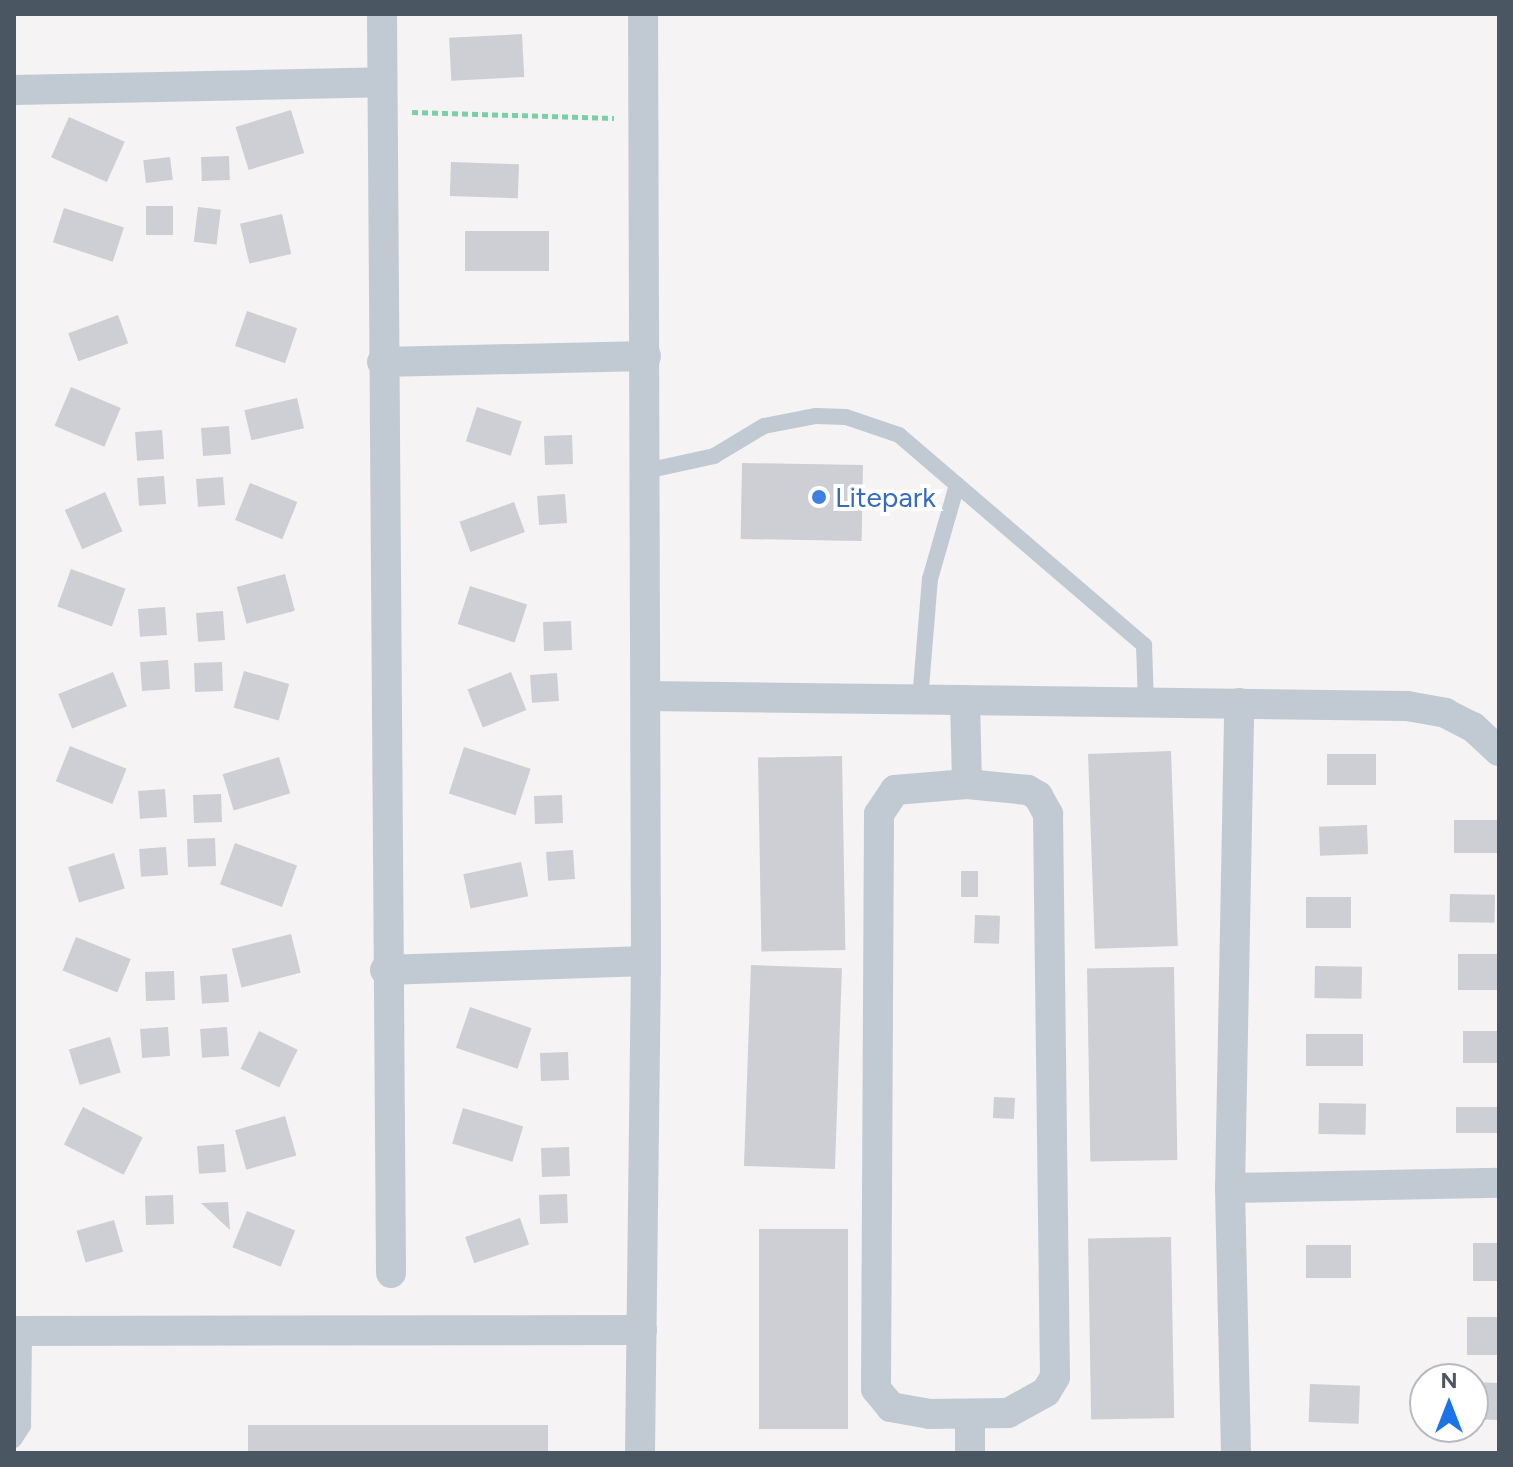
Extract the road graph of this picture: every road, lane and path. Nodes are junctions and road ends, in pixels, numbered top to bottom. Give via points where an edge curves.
1 (382, 14) edge
2 (643, 14) edge
3 (381, 82) junction
4 (14, 90) edge
5 (379, 112) junction
6 (643, 119) junction
7 (646, 356) junction
8 (382, 362) junction
9 (646, 471) junction
10 (957, 485) junction
11 (646, 696) junction
12 (920, 700) junction
13 (965, 700) junction
14 (1146, 702) junction
15 (1239, 703) junction
16 (1499, 751) edge
17 (967, 784) junction
18 (646, 961) junction
19 (385, 970) junction
20 (1499, 1183) edge
21 (1230, 1188) junction
22 (391, 1273) dead end
23 (642, 1330) junction
24 (19, 1331) edge
25 (970, 1415) junction
26 (14, 1440) edge
27 (640, 1453) edge
28 (970, 1453) edge
29 (1236, 1453) edge

1 - 3 street
2 - 6 street
3 - 4 street
3 - 5 street
5 - 6 path
5 - 8 street
6 - 7 street
7 - 8 street
7 - 9 street
8 - 19 street
9 - 10 lane via 714,456 764,426 816,416 846,417 899,435
9 - 11 street
10 - 12 lane via 930,579
10 - 14 lane via 1144,645
11 - 12 street
11 - 18 street
12 - 13 street
13 - 14 street
13 - 17 street
14 - 15 street
15 - 16 street via 1407,706 1445,713 1473,727
15 - 21 street
17 - 25 street via 1028,790 1048,814 1055,1377 1028,1406
17 - 25 street via 895,790 879,814 874,1369 876,1389 891,1407
18 - 19 street
18 - 23 street
19 - 22 street
20 - 21 street
21 - 29 street
23 - 24 street
23 - 27 street
24 - 26 lane via 23,1426
25 - 28 street

